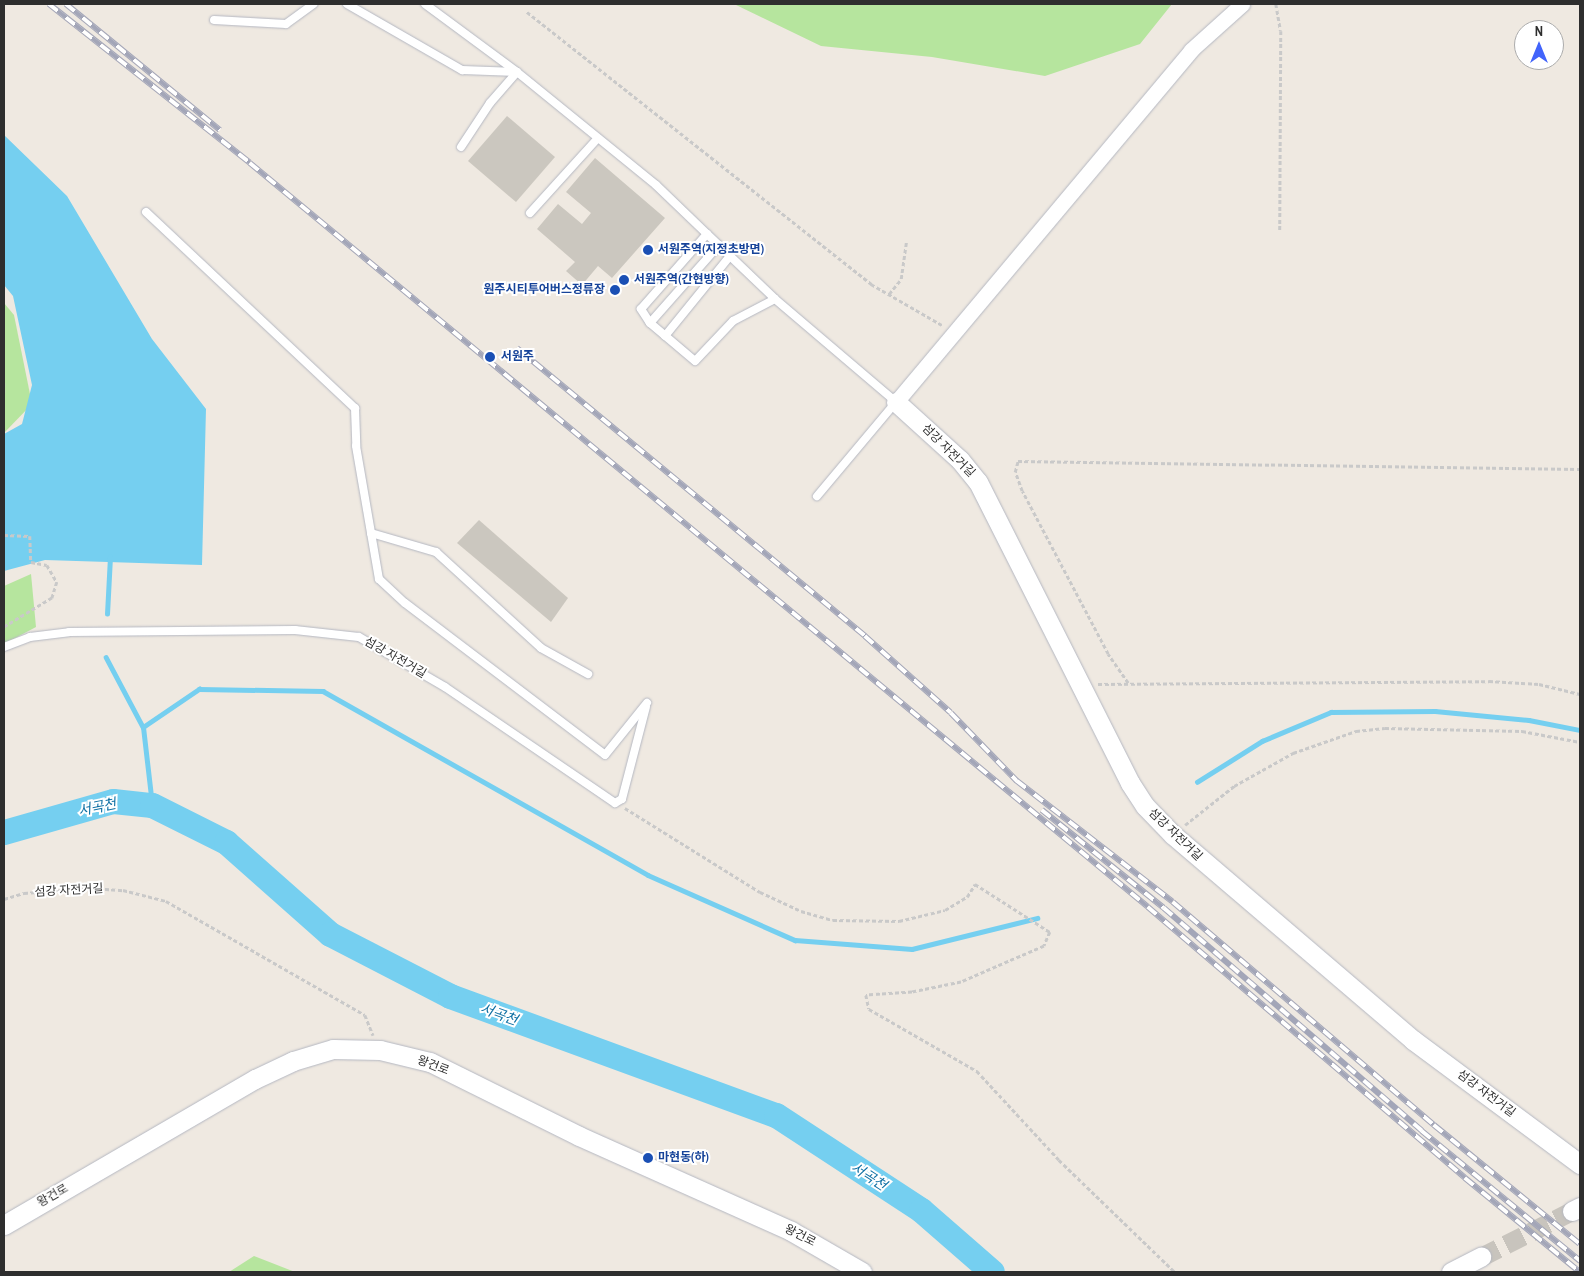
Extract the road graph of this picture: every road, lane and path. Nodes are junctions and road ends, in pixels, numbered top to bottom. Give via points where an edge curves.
1 (314, 4) edge
2 (347, 4) edge
3 (425, 4) edge
4 (1242, 4) edge
5 (1276, 4) edge
6 (527, 12) dead end
7 (214, 20) dead end
8 (517, 72) junction
9 (598, 138) junction
10 (461, 148) dead end
11 (146, 212) dead end
12 (530, 213) dead end
13 (1280, 230) dead end
14 (707, 234) junction
15 (906, 242) dead end
16 (719, 245) junction
17 (730, 256) junction
18 (889, 294) junction
19 (775, 299) junction
20 (650, 322) junction
21 (956, 333) junction
22 (665, 336) junction
23 (4, 383) edge
24 (4, 393) edge
25 (896, 402) junction
26 (1580, 469) edge
27 (817, 496) dead end
28 (371, 533) junction
29 (4, 535) edge
30 (4, 626) edge
31 (4, 648) edge
32 (588, 674) dead end
33 (1128, 683) junction
34 (1085, 693) junction
35 (1580, 694) edge
36 (1580, 742) edge
37 (615, 803) junction
38 (1172, 835) junction
39 (4, 899) edge
40 (380, 1050) junction
41 (1580, 1164) edge
42 (4, 1225) edge
43 (1481, 1257) tunnel mouth
44 (862, 1272) edge
45 (1175, 1272) edge
46 (1452, 1272) edge

1 - 7 lane via 286,24
2 - 8 lane via 462,70
3 - 8 lane
4 - 21 street via 1191,50
5 - 13 path via 1281,31
6 - 18 path via 863,278
8 - 9 lane
8 - 10 lane via 490,104
9 - 12 lane
9 - 14 lane via 656,185
11 - 28 lane via 355,408 356,446
14 - 16 lane
14 - 20 lane via 642,305 642,312
15 - 18 path via 901,278
16 - 17 lane
16 - 20 lane
17 - 19 lane
17 - 22 lane
18 - 21 path
19 - 22 lane via 733,321 695,361
19 - 25 lane
20 - 22 lane
21 - 25 street
23 - 24 path
25 - 27 lane
25 - 34 street, 섬강 자전거길 via 960,460 978,482
26 - 33 path via 1018,461 1015,472 1022,492 1108,654
28 - 32 lane via 436,552 540,648
28 - 37 lane via 378,579 605,755 647,703 622,799
29 - 30 path via 30,536 31,562 47,565 57,582 52,598
31 - 37 lane, 섬강 자전거길 via 30,636 69,632 295,630 358,638 445,687
33 - 34 path via 1100,683
33 - 35 path via 1489,681 1539,684
34 - 38 street, 섬강 자전거길 via 1130,783 1145,806
36 - 38 path via 1522,731 1384,728 1356,731 1293,753 1234,786
37 - 45 path via 760,892 801,912 833,920 899,921 945,910 967,897 975,884 1050,932 1044,946 961,982 912,992 866,995 869,1009 978,1071 1059,1160
38 - 41 street, 섬강 자전거길 via 1413,1040
39 - 40 path, 섬강 자전거길 via 24,893 92,888 123,890 166,901 365,1015
40 - 42 street, 왕건로 via 333,1049 255,1079
40 - 44 street, 왕건로 via 430,1062 579,1136 791,1231
43 - 46 street

